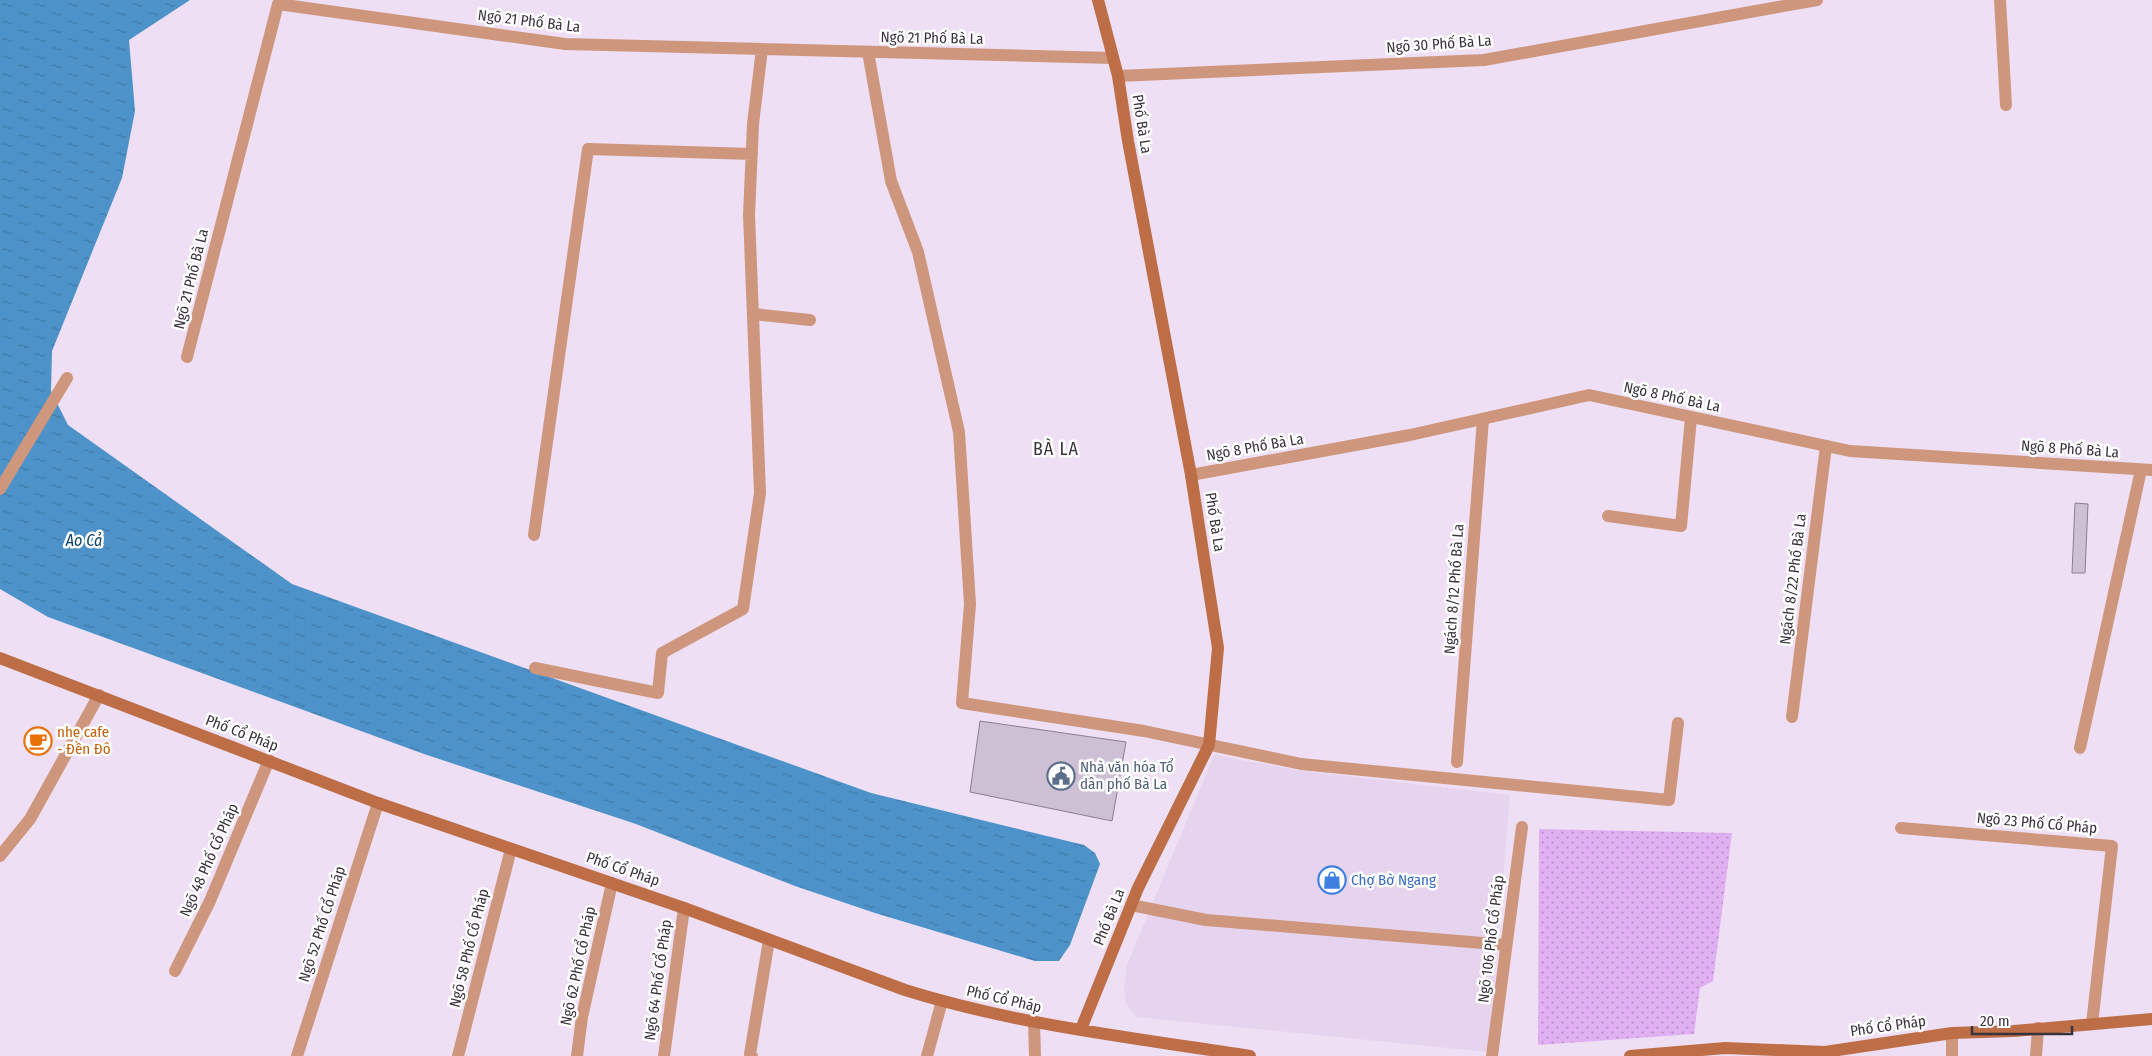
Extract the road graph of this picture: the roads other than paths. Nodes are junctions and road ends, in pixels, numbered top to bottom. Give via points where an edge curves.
1 (1098, 0) edge
2 (1817, 0) edge
3 (2000, 0) edge
4 (762, 49) junction
5 (868, 52) junction
6 (1112, 58) junction
7 (1118, 76) junction
8 (2006, 105) dead end
9 (752, 154) junction
10 (753, 314) junction
11 (810, 320) dead end
12 (188, 357) dead end
13 (68, 378) dead end
14 (1691, 418) junction
15 (1484, 419) junction
16 (1826, 446) junction
17 (2146, 470) edge
18 (1191, 475) junction
19 (0, 489) edge
20 (1608, 516) dead end
21 (534, 535) dead end
22 (0, 658) edge
23 (536, 668) dead end
24 (99, 695) junction
25 (1792, 717) dead end
26 (1678, 723) dead end
27 (1210, 745) junction
28 (2080, 748) dead end
29 (269, 760) junction
30 (1457, 762) dead end
31 (378, 803) junction
32 (1522, 826) dead end
33 (1901, 828) dead end
34 (511, 849) junction
35 (0, 856) edge
36 (612, 883) junction
37 (1132, 905) junction
38 (684, 908) junction
39 (769, 940) junction
40 (1506, 944) junction
41 (175, 971) dead end
42 (942, 1001) junction
43 (2152, 1019) edge
44 (1034, 1022) junction
45 (2092, 1024) junction
46 (2038, 1028) junction
47 (1081, 1029) junction
48 (1952, 1033) junction
49 (1725, 1052) edge
50 (1676, 1054) edge
51 (1825, 1054) edge
52 (297, 1056) edge
53 (458, 1056) edge
54 (578, 1056) edge
55 (664, 1056) edge
56 (752, 1056) edge
57 (927, 1056) edge
58 (1035, 1056) edge
59 (1250, 1056) edge
60 (1492, 1056) edge
61 (1630, 1056) edge
62 (1952, 1056) edge
63 (2036, 1056) edge

1 - 6 main road, Phố Bà La
2 - 7 street, Ngõ 30 Phố Bà La via 1484,60
3 - 8 street
4 - 5 street, Ngõ 21 Phố Bà La
4 - 9 street
4 - 12 street, Ngõ 21 Phố Bà La via 565,44 278,4
5 - 6 street, Ngõ 21 Phố Bà La
5 - 27 street via 891,181 918,252 959,432 970,604 962,703 1144,730
6 - 7 main road, Phố Bà La
7 - 18 main road, Phố Bà La
9 - 10 street via 749,216
9 - 21 street via 588,148
10 - 11 street
10 - 23 street via 760,493 743,609 662,653 658,693
13 - 19 street
14 - 15 street, Ngõ 8 Phố Bà La via 1588,395
14 - 16 street, Ngõ 8 Phố Bà La
14 - 20 street via 1681,526
15 - 18 street, Ngõ 8 Phố Bà La
15 - 30 street, Ngách 8/12 Phố Bà La
16 - 17 street, Ngõ 8 Phố Bà La via 1850,451
16 - 25 street, Ngách 8/22 Phố Bà La
17 - 28 street
18 - 27 main road, Phố Bà La via 1218,648
22 - 24 main road, Phố Cổ Pháp
24 - 29 main road, Phố Cổ Pháp
24 - 35 street via 30,818
26 - 27 street via 1669,800 1301,764
27 - 37 main road, Phố Bà La
29 - 31 main road, Phố Cổ Pháp
29 - 41 street, Ngõ 48 Phố Cổ Pháp via 210,901
31 - 34 main road, Phố Cổ Pháp
31 - 52 street, Ngõ 52 Phố Cổ Pháp
32 - 40 street, Ngõ 106 Phố Cổ Pháp
33 - 45 street, Ngõ 23 Phố Cổ Pháp via 2112,846
34 - 36 main road, Phố Cổ Pháp
34 - 53 street, Ngõ 58 Phố Cổ Pháp
36 - 38 main road, Phố Cổ Pháp
36 - 54 street, Ngõ 62 Phố Cổ Pháp via 582,1017
37 - 40 street via 1206,920
37 - 47 main road, Phố Bà La
38 - 39 main road, Phố Cổ Pháp
38 - 55 street, Ngõ 64 Phố Cổ Pháp
39 - 42 main road, Phố Cổ Pháp
39 - 56 street
40 - 60 street, Ngõ 106 Phố Cổ Pháp
42 - 44 main road, Phố Cổ Pháp
42 - 57 street
43 - 45 main road, Phố Cổ Pháp
44 - 47 main road, Phố Cổ Pháp
44 - 58 street
45 - 46 main road, Phố Cổ Pháp
46 - 48 main road, Phố Cổ Pháp
46 - 63 street
47 - 59 main road, Phố Cổ Pháp
48 - 51 main road, Phố Cổ Pháp
48 - 62 street
49 - 50 main road, Phố Cổ Pháp
49 - 51 main road, Phố Cổ Pháp
50 - 61 main road, Phố Cổ Pháp

